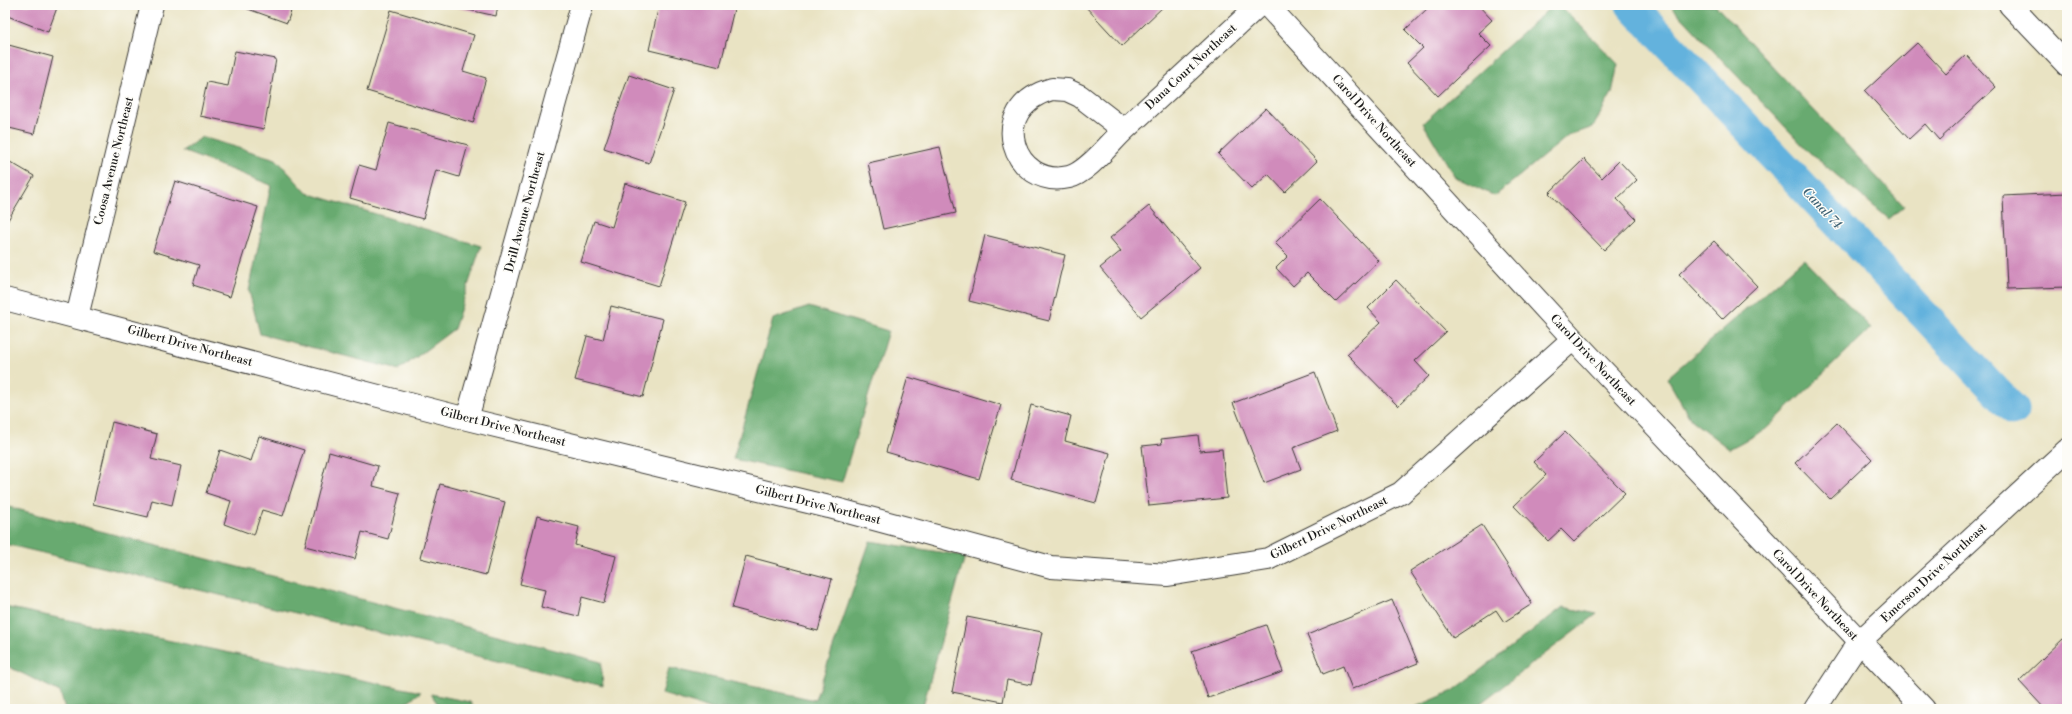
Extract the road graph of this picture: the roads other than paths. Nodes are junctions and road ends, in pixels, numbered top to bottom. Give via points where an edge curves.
1 (152, 5) edge
2 (582, 5) edge
3 (1259, 5) edge
4 (1267, 5) edge
5 (2010, 5) edge
6 (2067, 65) edge
7 (1124, 130) junction
8 (5, 299) edge
9 (77, 317) junction
10 (1573, 339) junction
11 (468, 419) junction
12 (2067, 450) edge
13 (1859, 642) junction
14 (1814, 709) edge
15 (1924, 709) edge

1 - 9 street, Coosa Avenue Northeast
2 - 11 street, Drill Avenue Northeast
3 - 7 street, Dana Court Northeast
4 - 10 street, Carol Drive Northeast
5 - 6 street
7 - 7 street, Dana Court Northeast via 1080,96 1067,90 1052,89 1038,93 1026,101 1017,113 1013,127 1013,142 1018,156 1027,167 1040,175 1054,178 1069,177 1082,170
8 - 9 street, Gilbert Drive Northeast
9 - 11 street, Gilbert Drive Northeast
10 - 11 street, Gilbert Drive Northeast via 1401,493 1268,559 1168,575 1051,567 829,508
10 - 13 street, Carol Drive Northeast
12 - 13 street, Emerson Drive Northeast
13 - 14 street, Emerson Drive Northeast
13 - 15 street, Carol Drive Northeast

